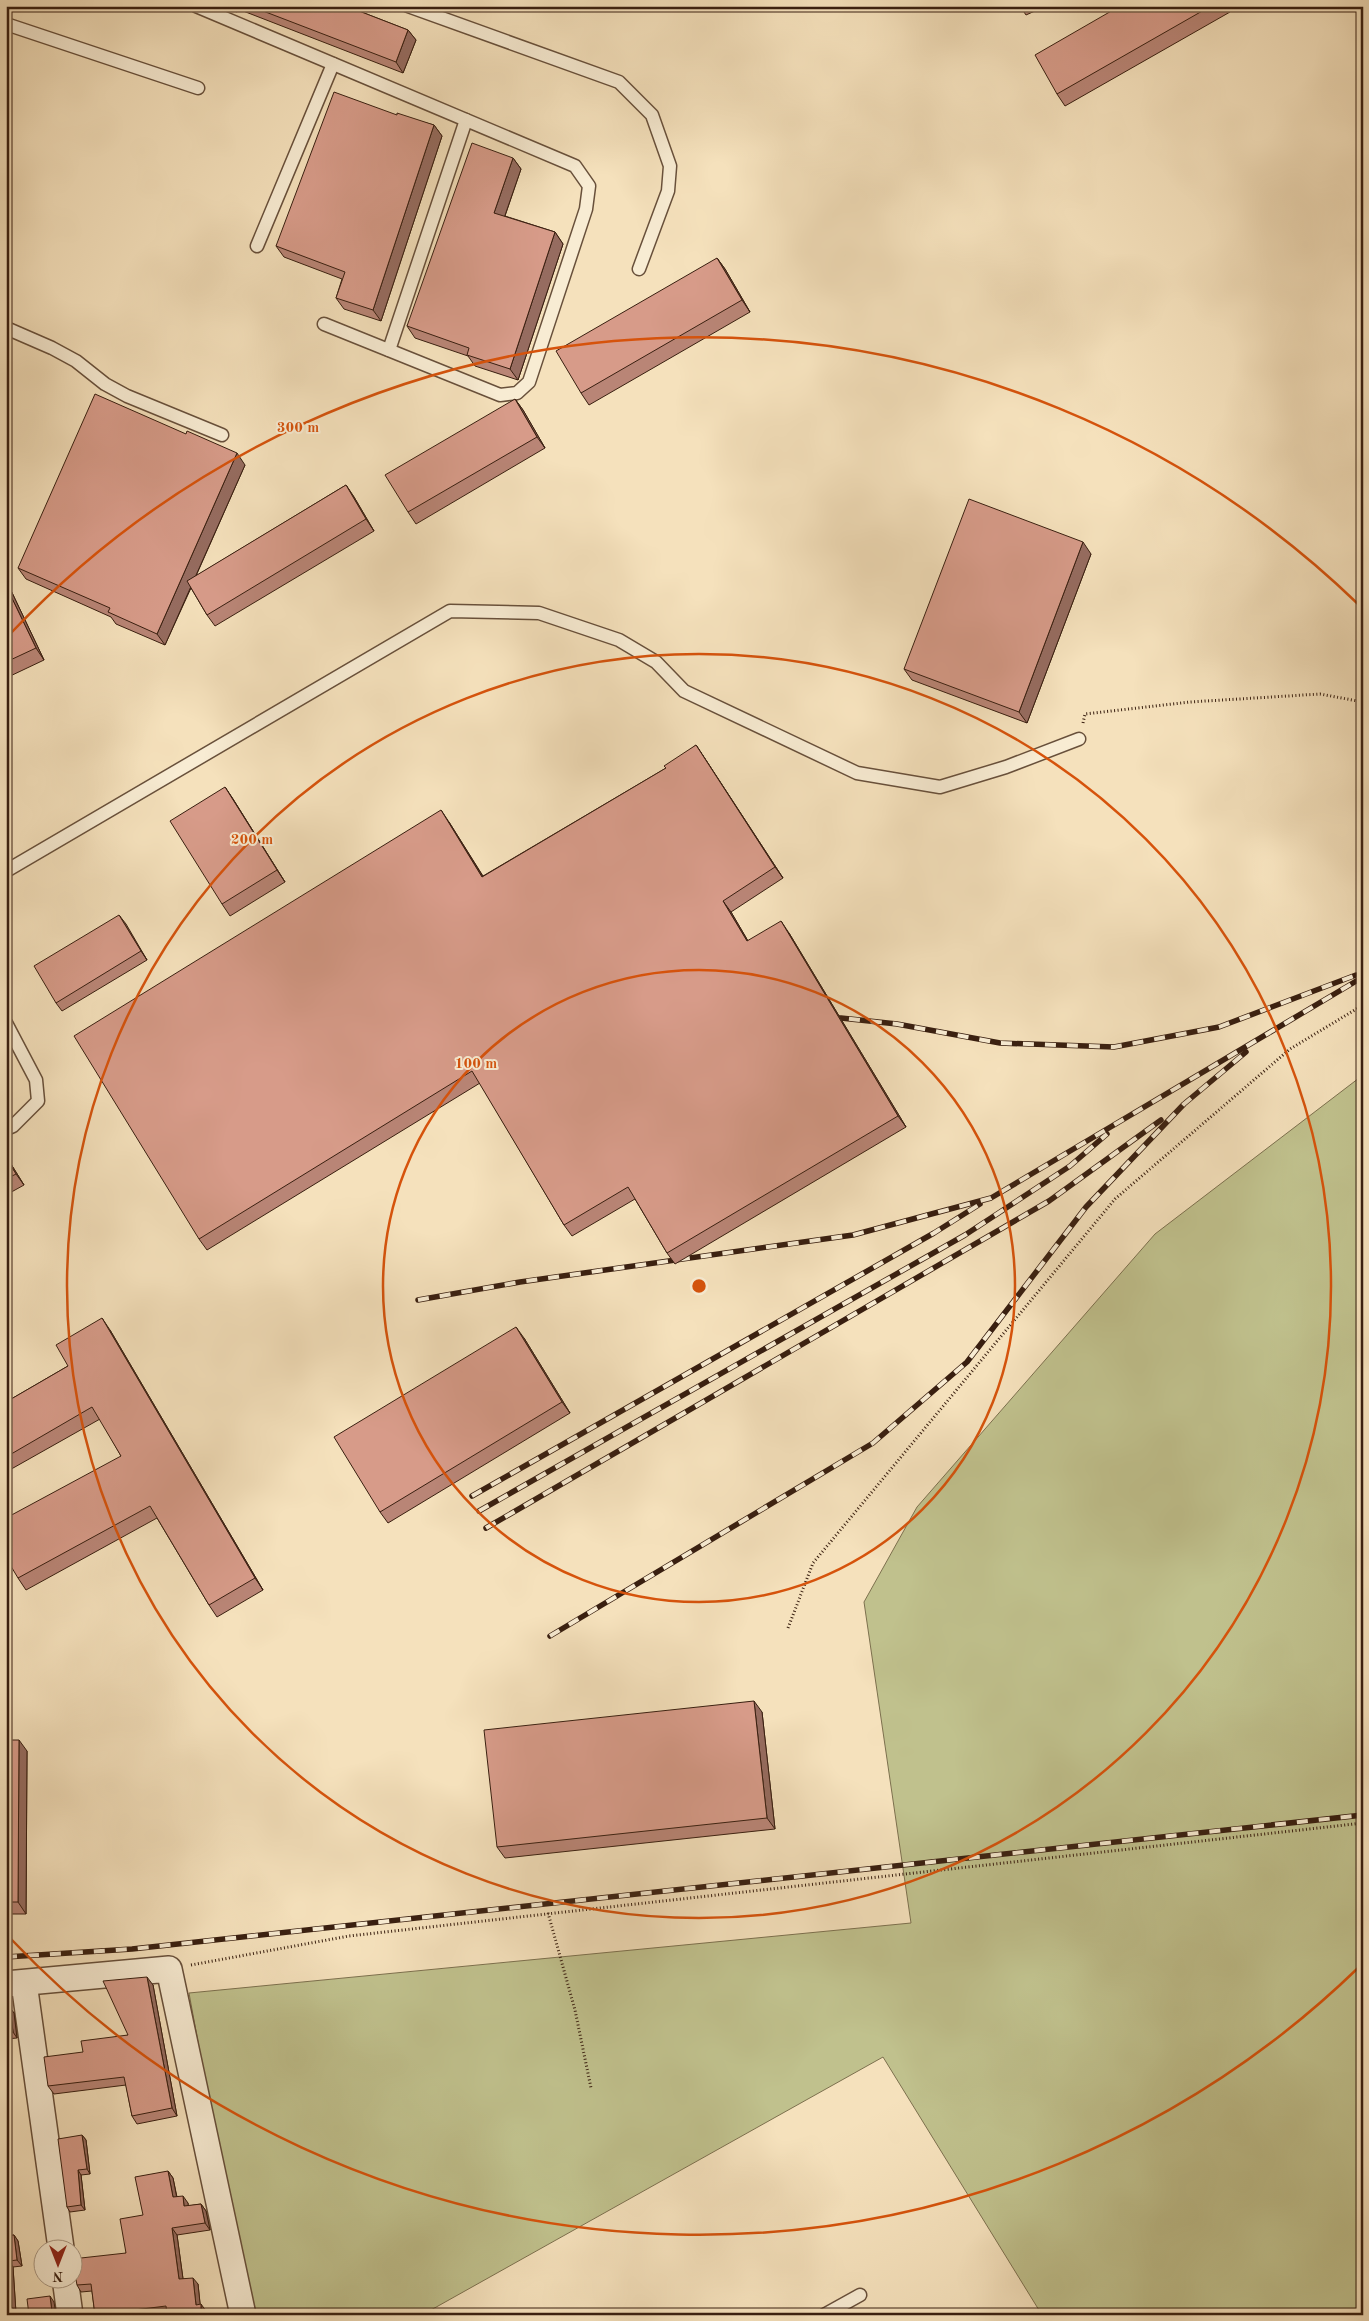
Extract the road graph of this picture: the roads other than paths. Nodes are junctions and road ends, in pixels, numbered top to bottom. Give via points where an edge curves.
1 (196, 6) edge
2 (408, 6) edge
3 (6, 24) edge
4 (333, 64) junction
5 (198, 88) dead end
6 (466, 120) junction
7 (257, 246) dead end
8 (639, 269) dead end
9 (324, 324) dead end
10 (6, 328) edge
11 (389, 350) junction
12 (222, 435) dead end
13 (1079, 739) road end
14 (6, 871) edge
15 (6, 1022) edge
16 (6, 1130) edge
17 (15, 1984) edge
18 (58, 2238) edge
19 (66, 2288) edge
20 (860, 2295) dead end
21 (70, 2315) edge
22 (243, 2315) edge
23 (824, 2315) edge

1 - 4 lane
2 - 8 lane via 619,82 652,115 668,159 668,191
3 - 5 lane
4 - 6 lane
4 - 7 lane
6 - 11 lane
6 - 11 lane via 575,166 589,186 586,209 529,382 516,393 500,395
9 - 11 lane
10 - 12 lane via 76,361 126,396
13 - 14 lane via 1006,767 940,787 857,773 684,691 656,662 619,640 539,613 450,611
15 - 16 lane via 36,1080 38,1101
17 - 18 street
17 - 22 street via 169,1969
19 - 21 street
20 - 23 lane

